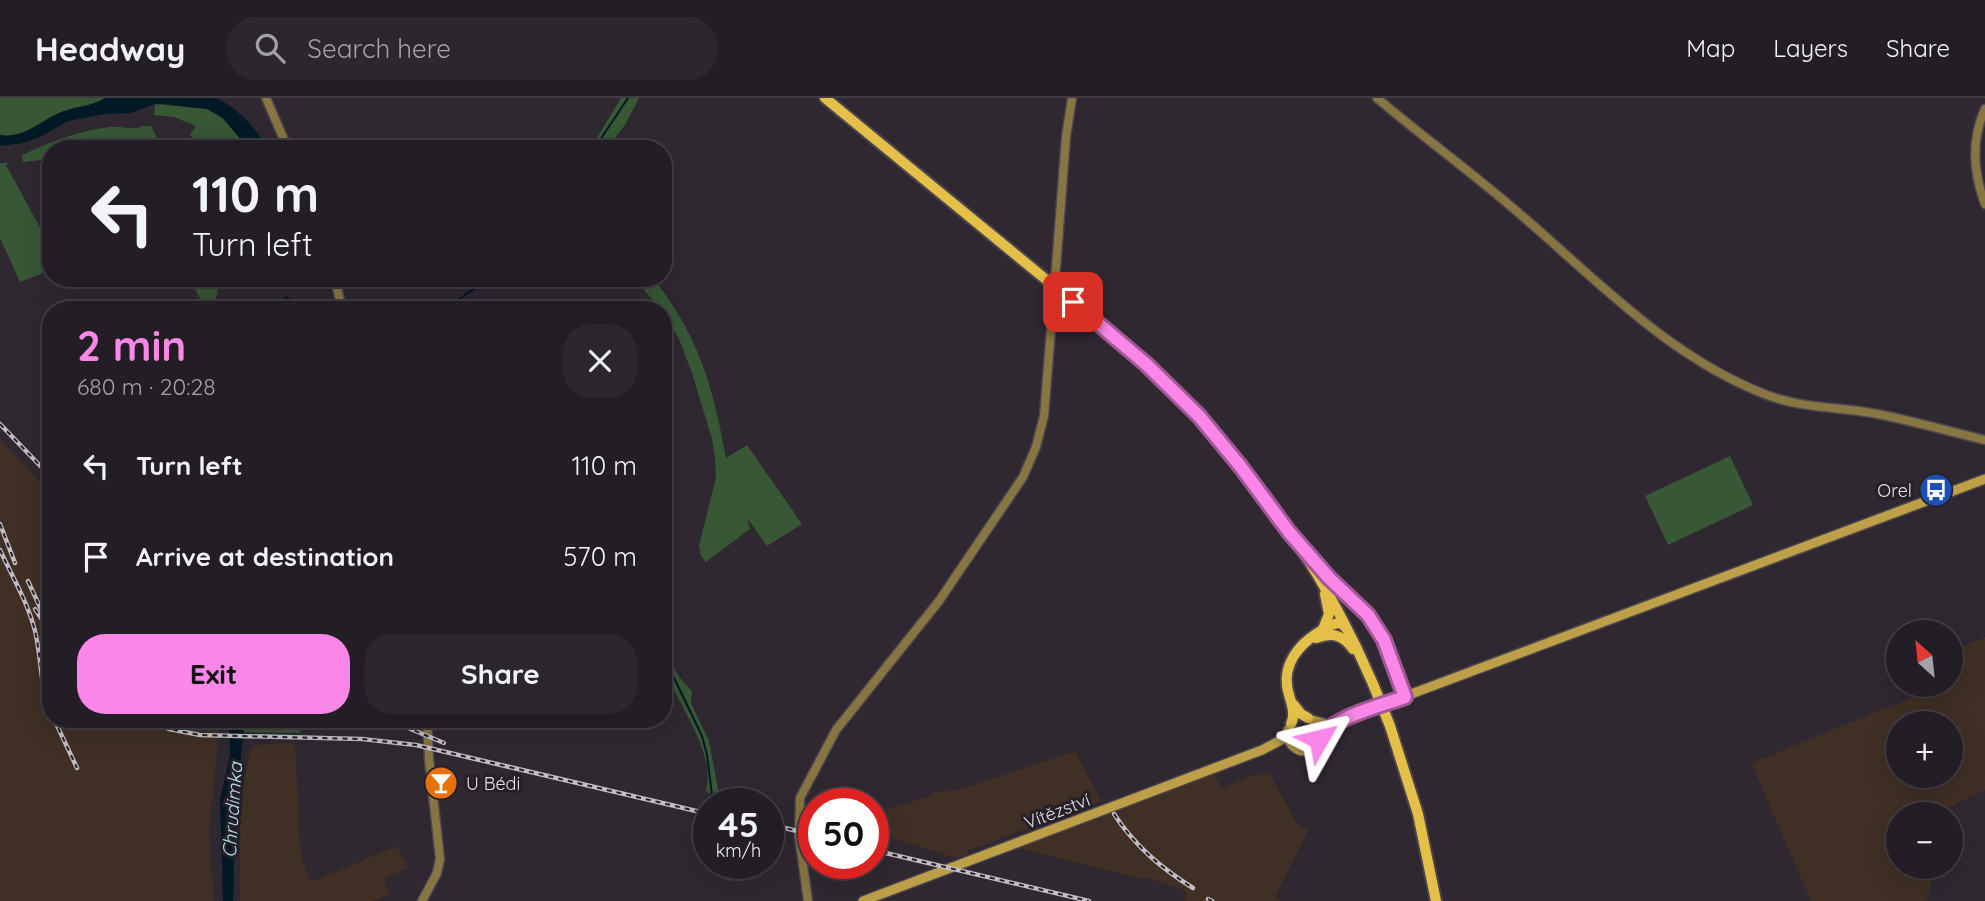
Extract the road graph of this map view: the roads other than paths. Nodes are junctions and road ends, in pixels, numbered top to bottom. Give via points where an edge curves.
1 (266, 98) edge
2 (825, 98) edge
3 (1072, 98) edge
4 (1377, 98) edge
5 (1985, 108) edge
6 (284, 140) edge
7 (1985, 204) edge
8 (1985, 440) edge
9 (1985, 479) edge
10 (1289, 532) junction
11 (1320, 579) junction
12 (1321, 631) junction
13 (1349, 631) junction
14 (1297, 652) junction
15 (1364, 662) junction
16 (1289, 693) junction
17 (1405, 697) junction
18 (1347, 718) junction
19 (1310, 719) junction
20 (1289, 727) junction
21 (428, 728) edge
22 (1319, 739) junction
23 (1293, 747) junction
24 (1262, 750) junction
25 (422, 901) edge
26 (808, 901) edge
27 (863, 901) edge
28 (1436, 901) edge

1 - 6 street
2 - 10 main road via 1147,365 1208,427
3 - 26 street, bridge via 1044,416 1036,447 1012,495 939,601 831,738 799,802
4 - 8 street via 1513,208 1626,309 1719,371 1787,402 1871,413
5 - 7 street via 1975,144 1975,169
9 - 17 main road
10 - 11 main road
10 - 17 main road via 1372,620
11 - 12 main road via 1329,614
11 - 13 main road
12 - 13 main road via 1338,622
12 - 14 main road
13 - 15 main road
14 - 15 main road via 1319,637 1336,635
14 - 16 main road via 1288,672
15 - 28 main road, bridge via 1418,814
16 - 19 main road via 1299,712
16 - 20 main road via 1293,714
17 - 18 main road
18 - 19 main road via 1324,724
18 - 22 main road via 1327,728
19 - 20 main road via 1298,719
19 - 22 main road via 1319,729
20 - 23 main road
20 - 24 main road via 1283,740
21 - 25 street via 440,859
22 - 23 main road via 1307,750
23 - 24 main road via 1285,744
24 - 27 main road, Vítězství

